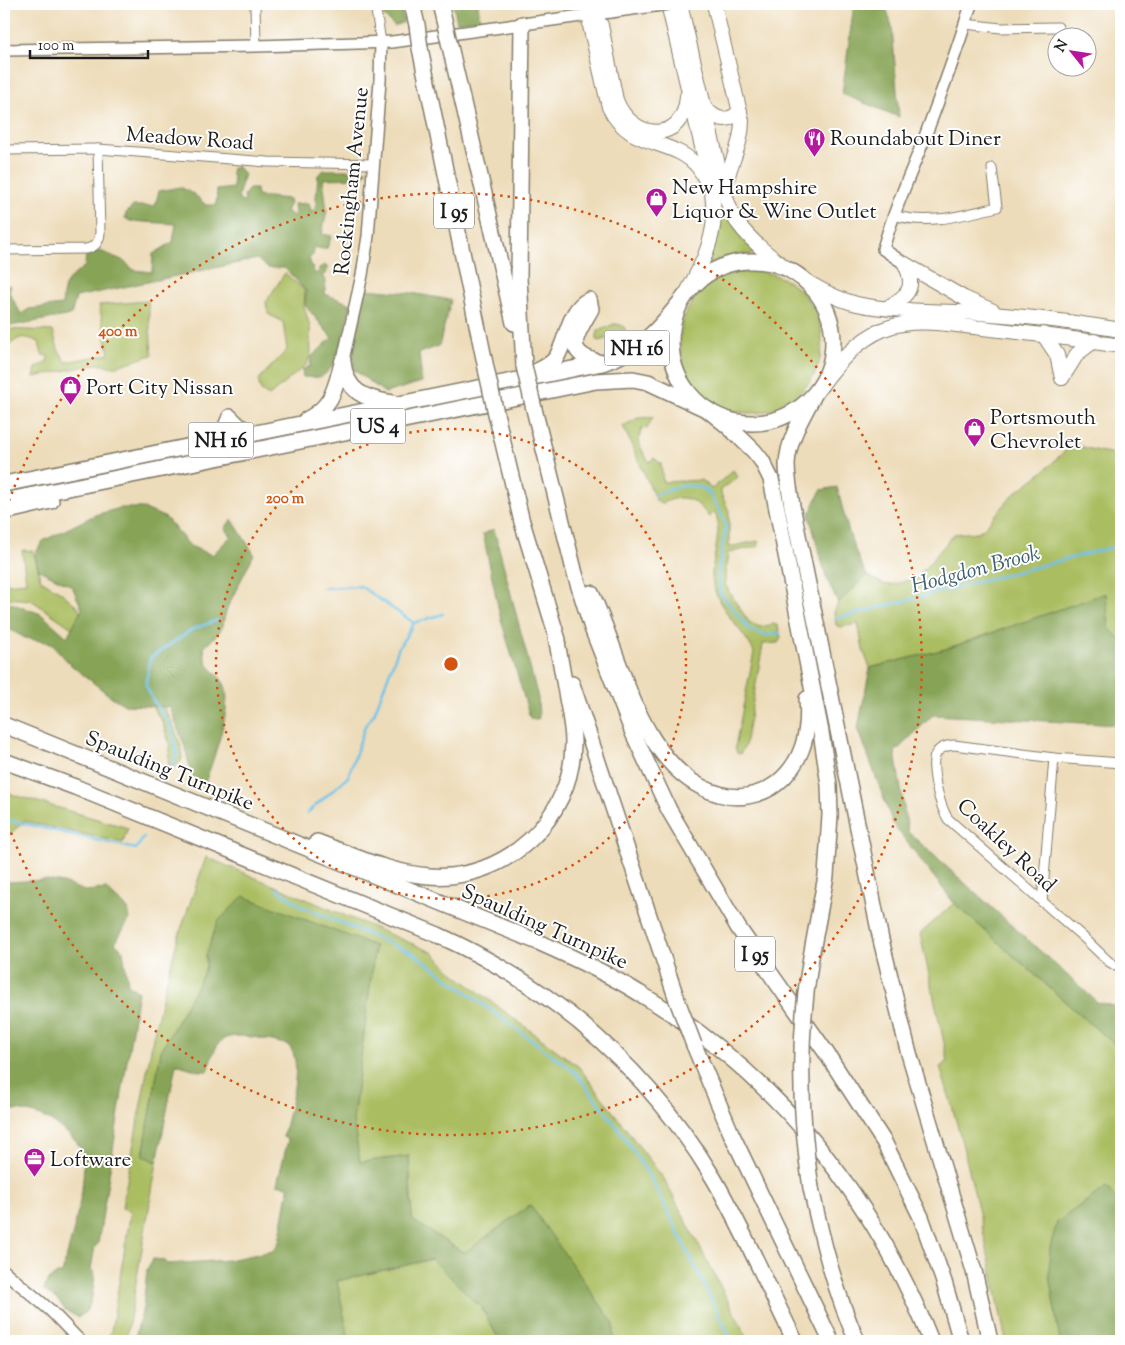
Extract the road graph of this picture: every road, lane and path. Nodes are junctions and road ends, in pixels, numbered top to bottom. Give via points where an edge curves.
1 (255, 4) edge
2 (375, 4) edge
3 (412, 4) edge
4 (440, 4) edge
5 (669, 4) edge
6 (680, 4) edge
7 (714, 4) edge
8 (970, 4) edge
9 (591, 9) edge
10 (522, 24) junction
11 (965, 24) junction
12 (1058, 26) dead end
13 (381, 42) junction
14 (256, 46) junction
15 (4, 50) edge
16 (686, 80) junction
17 (704, 106) junction
18 (740, 111) junction
19 (98, 149) junction
20 (4, 150) edge
21 (374, 164) junction
22 (992, 168) dead end
23 (718, 192) junction
24 (894, 215) junction
25 (4, 250) edge
26 (905, 264) junction
27 (802, 278) junction
28 (685, 296) junction
29 (886, 308) junction
30 (1011, 317) junction
31 (1121, 330) edge
32 (1042, 334) junction
33 (1094, 341) junction
34 (1121, 346) edge
35 (343, 360) junction
36 (602, 364) junction
37 (524, 366) junction
38 (511, 383) junction
39 (817, 391) junction
40 (405, 403) junction
41 (708, 410) junction
42 (293, 426) junction
43 (252, 434) junction
44 (220, 440) junction
45 (242, 453) junction
46 (4, 484) edge
47 (4, 501) edge
48 (4, 512) edge
49 (570, 554) junction
50 (555, 631) junction
51 (804, 645) junction
52 (4, 721) edge
53 (4, 726) edge
54 (38, 740) junction
55 (1054, 758) junction
56 (4, 761) edge
57 (1121, 763) edge
58 (109, 768) junction
59 (1042, 902) junction
60 (1121, 969) edge
61 (4, 1271) edge
62 (80, 1341) edge
63 (795, 1341) edge
64 (830, 1341) edge
65 (856, 1341) edge
66 (930, 1341) edge
67 (961, 1341) edge
68 (990, 1341) edge

1 - 14 street
2 - 13 street, Rockingham Avenue
3 - 50 highway, I 95, bridge via 497,418 522,522
4 - 37 highway, I 95, bridge
5 - 9 street, bridge
5 - 16 main road
6 - 17 main road
7 - 18 main road
8 - 11 street
9 - 10 street
9 - 16 main road via 600,25 619,107 628,120 654,132 674,126 684,115
9 - 23 main road via 590,26 613,116 627,131 690,161
10 - 13 street
10 - 37 highway via 519,278
11 - 12 street via 1001,28
11 - 24 street
13 - 14 street
13 - 21 street, Rockingham Avenue
14 - 15 street
16 - 23 main road
17 - 18 main road via 712,116 724,120
17 - 23 main road
18 - 23 main road via 741,139
19 - 20 street, Meadow Road
19 - 21 street, Meadow Road via 268,162
19 - 25 street via 100,233 97,244 86,249
21 - 35 street, Rockingham Avenue via 362,274
22 - 24 street via 997,208 932,220 911,220
23 - 27 main road via 742,228
23 - 28 main road via 709,242
24 - 26 street via 883,249
26 - 29 main road via 910,288 901,300
26 - 30 main road via 964,298
27 - 28 highway via 770,264 735,264 708,274
27 - 29 main road via 849,302
27 - 39 highway via 821,300 832,328 832,358
28 - 36 highway, NH 16 via 666,320 636,348
28 - 41 highway via 673,321 673,355 678,375 687,390
29 - 30 main road
30 - 31 main road
32 - 33 main road
32 - 33 main road via 1057,355 1062,378 1077,354
32 - 39 main road via 920,322 896,325 875,332 861,342 835,367
33 - 34 main road
35 - 40 highway via 349,384 362,395
35 - 42 highway via 328,404
36 - 38 highway, NH 16
36 - 38 highway via 583,357 576,348 576,338 591,309 589,300 582,303 551,363
37 - 49 highway, I 95, bridge
38 - 40 highway, NH 16
39 - 41 highway via 799,409 761,423 732,421
39 - 68 highway via 799,425 787,463 792,506 881,940 906,1041 974,1272
40 - 42 highway, NH 16
41 - 45 highway, US 4 via 648,382 606,380
41 - 51 highway via 754,451 768,473
42 - 43 highway, NH 16
43 - 44 highway, NH 16
43 - 44 highway via 230,417
44 - 46 highway, NH 16
45 - 47 highway, US 4
45 - 48 highway
49 - 51 highway via 592,596 626,683 654,742 685,776 714,793 735,797 765,791 783,778 797,759 805,741 808,717
49 - 67 highway, I 95 via 612,681 669,810 744,937 825,1051 884,1142 921,1217
50 - 58 highway via 572,728 568,780 552,814 538,833 510,856 478,871 432,877 391,869 204,799
50 - 64 highway, I 95, bridge via 694,1045 731,1133
51 - 65 highway, bridge via 825,754 830,815 826,876 804,1009 801,1069 804,1131 818,1221 834,1280
52 - 54 highway
53 - 54 highway, Spaulding Turnpike
54 - 58 highway, Spaulding Turnpike
55 - 57 street, Coakley Road
55 - 59 street
55 - 59 street, Coakley Road via 954,745 945,745 933,758 941,805 948,819
56 - 63 highway via 438,935 514,975 562,1007 626,1065 682,1131 728,1205
58 - 66 highway, Spaulding Turnpike via 546,946 616,979 665,1009 734,1061 777,1100 816,1143 882,1238 909,1289
59 - 60 street, Coakley Road
61 - 62 street

